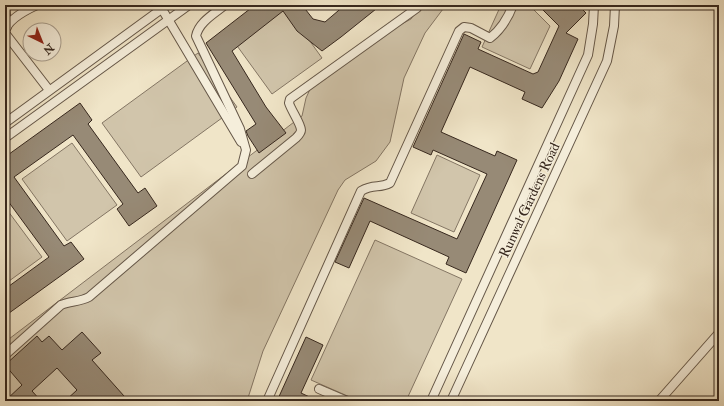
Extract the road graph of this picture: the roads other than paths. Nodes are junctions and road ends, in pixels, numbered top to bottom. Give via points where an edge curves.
1 (37, 5) edge
2 (189, 5) edge
3 (225, 5) edge
4 (418, 5) edge
5 (513, 5) edge
6 (594, 5) edge
7 (615, 5) edge
8 (5, 6) edge
9 (165, 7) edge
10 (169, 19) junction
11 (7, 27) junction
12 (49, 90) junction
13 (5, 123) edge
14 (5, 138) edge
15 (246, 150) junction
16 (252, 174) dead end
17 (719, 333) edge
18 (5, 355) edge
19 (318, 389) dead end
20 (267, 401) edge
21 (347, 401) edge
22 (431, 401) edge
23 (452, 401) edge
24 (659, 401) edge

1 - 11 street via 20,14
2 - 10 street
3 - 15 street via 202,22 196,36 240,129
4 - 16 street via 290,99 291,110 301,128 300,132
5 - 20 street via 498,32 490,38 471,28 464,27 459,31 390,183 383,187 369,186 361,191
6 - 22 street, Runwal Gardens Road via 588,55
7 - 23 street, Runwal Gardens Road via 607,61
8 - 11 street
9 - 10 street
9 - 12 street
10 - 14 street
10 - 15 street
11 - 12 street via 5,33
12 - 13 street
15 - 18 street via 242,166 225,182 89,297 61,306
17 - 24 street
19 - 21 street

